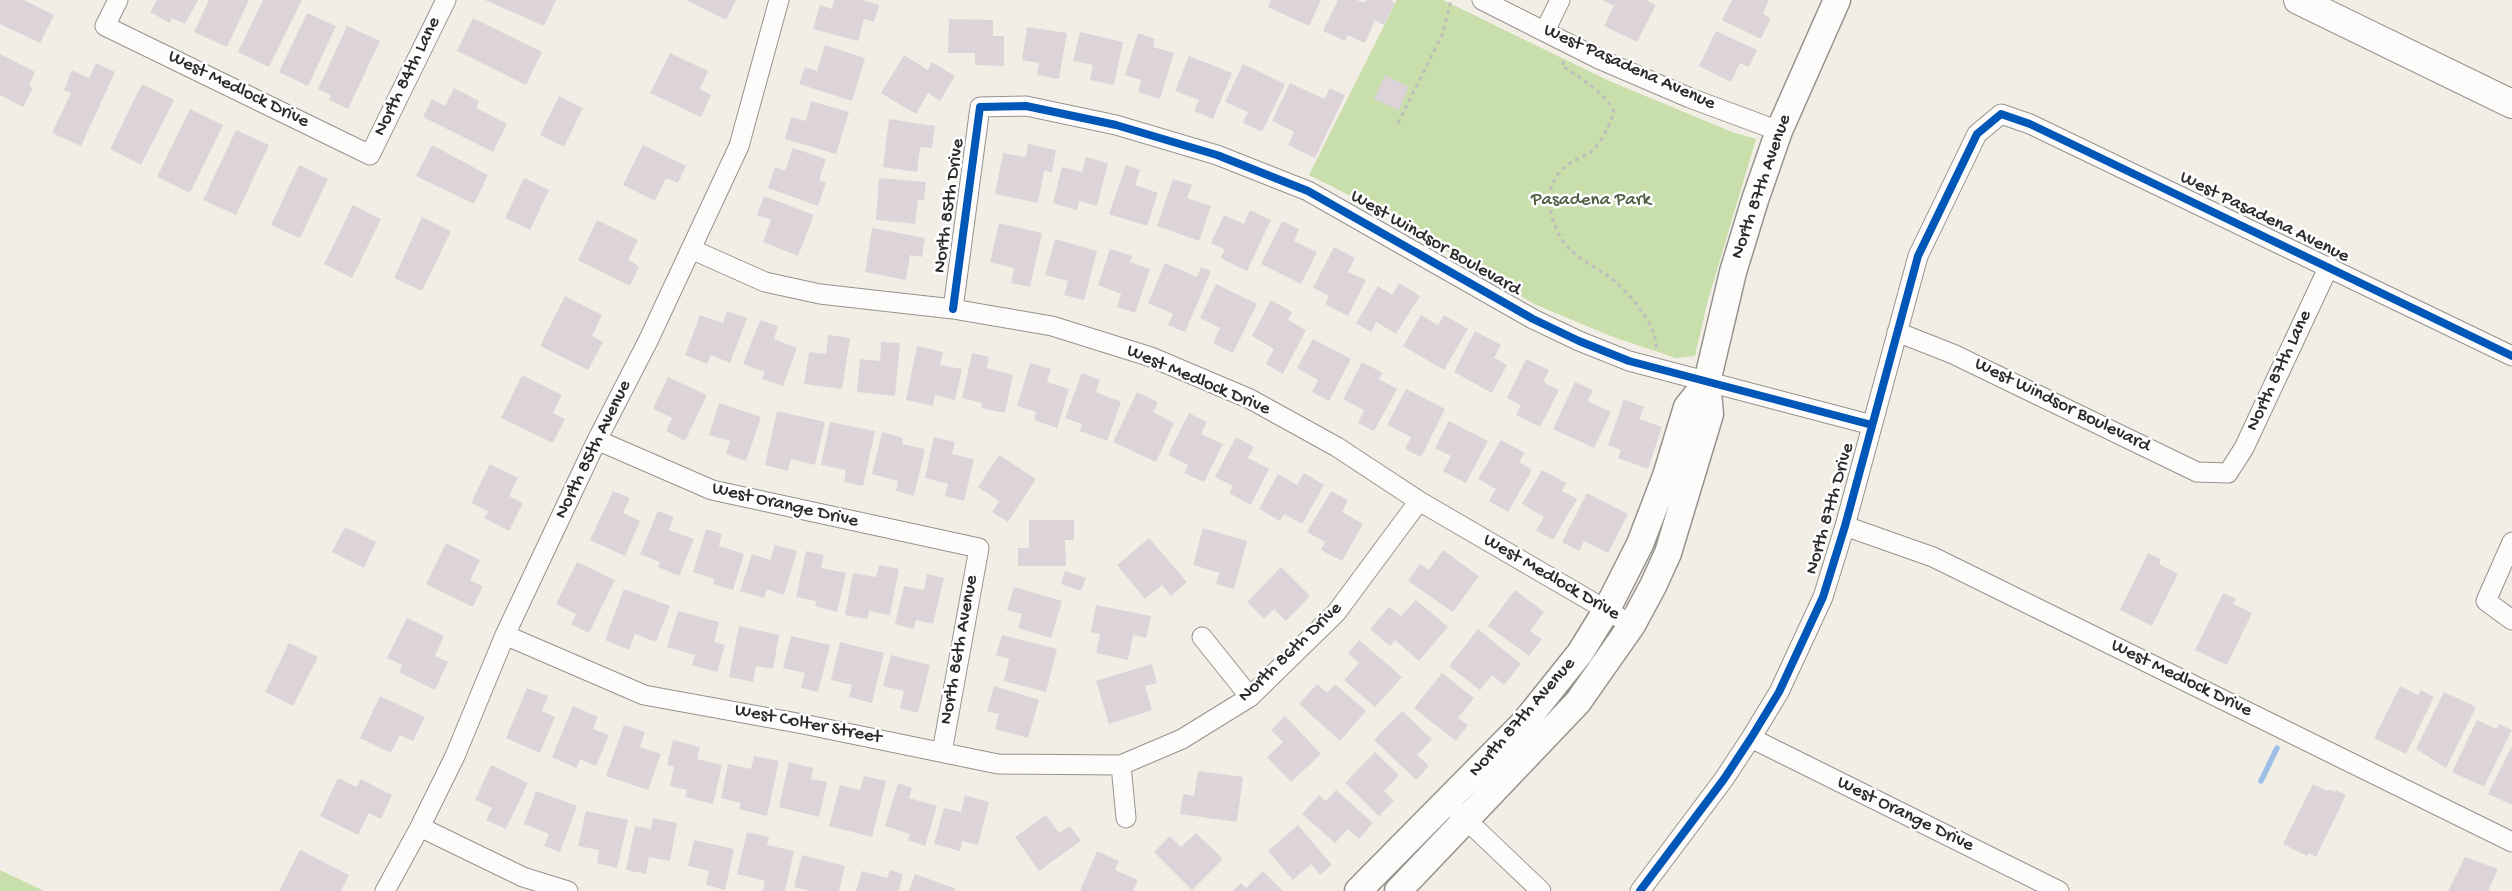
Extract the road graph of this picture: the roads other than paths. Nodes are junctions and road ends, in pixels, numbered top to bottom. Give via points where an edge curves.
1 (118, 0) edge
2 (446, 0) edge
3 (779, 0) edge
4 (1482, 0) edge
5 (1560, 0) edge
6 (1837, 0) edge
7 (2298, 0) edge
8 (1545, 31) junction
9 (2512, 104) edge
10 (980, 107) joint
11 (2001, 114) joint
12 (1779, 131) junction
13 (370, 155) joint
14 (691, 249) junction
15 (2329, 266) junction
16 (953, 309) junction
17 (1896, 332) junction
18 (2512, 356) edge
19 (1707, 382) junction
20 (1872, 425) junction
21 (597, 440) junction
22 (2228, 473) joint
23 (1419, 501) junction
24 (1845, 526) junction
25 (2512, 542) edge
26 (979, 548) joint
27 (1606, 611) junction
28 (2512, 620) edge
29 (1632, 625) junction
30 (506, 635) junction
31 (1202, 638) dead end
32 (1250, 698) junction
33 (1751, 738) junction
34 (942, 752) junction
35 (1121, 765) junction
36 (1446, 801) junction
37 (1126, 818) dead end
38 (1466, 820) junction
39 (420, 828) junction
40 (2512, 842) edge
41 (385, 891) edge
42 (568, 891) edge
43 (1358, 891) edge
44 (1398, 891) edge
45 (1542, 891) edge
46 (1640, 891) edge
47 (2059, 891) edge

1 - 13 street, West Medlock Drive via 105,26
2 - 13 street, North 84th Lane
3 - 14 street, North 85th Avenue via 739,146
4 - 8 street, West Pasadena Avenue
5 - 8 street
6 - 12 street, North 87th Avenue
7 - 9 main road
8 - 12 street, West Pasadena Avenue via 1690,98
10 - 16 street, North 85th Drive
10 - 19 street, West Windsor Boulevard via 1026,106 1116,125 1218,155 1308,191 1548,326 1604,351
11 - 15 street, West Pasadena Avenue via 2030,124
11 - 17 street, North 87th Drive via 1977,134 1918,256
12 - 19 street, North 87th Avenue via 1734,272
14 - 16 street, West Medlock Drive via 765,282 820,294
14 - 21 street, North 85th Avenue
15 - 18 street, West Pasadena Avenue
15 - 22 street, North 87th Lane via 2244,448
16 - 23 street, West Medlock Drive via 1052,326 1151,357 1250,399 1337,447
17 - 20 street, North 87th Drive
17 - 22 street, West Windsor Boulevard via 1953,354 2198,472
19 - 20 street, West Windsor Boulevard
19 - 27 street, North 87th Avenue via 1687,407 1666,476 1640,544
19 - 29 street, North 87th Avenue via 1710,414 1684,502 1668,553
20 - 24 street, North 87th Drive
21 - 26 street, West Orange Drive via 712,490
21 - 30 street, North 85th Avenue
23 - 27 street, West Medlock Drive
23 - 32 street, North 86th Drive via 1336,613
24 - 33 street, North 87th Drive via 1823,597 1779,692
24 - 40 street, West Medlock Drive via 1933,557
25 - 28 street via 2486,601
26 - 34 street, North 86th Avenue
27 - 29 street, West Medlock Drive
27 - 36 street, North 87th Avenue via 1580,653 1524,723
29 - 38 street, North 87th Avenue via 1578,702
30 - 34 street, West Colter Street via 644,695
30 - 39 street, North 85th Avenue via 455,756
31 - 32 street
32 - 35 street, North 86th Drive via 1182,739
33 - 46 street, North 87th Drive via 1724,780
33 - 47 street, West Orange Drive
34 - 35 street, West Colter Street via 998,764
35 - 37 street
36 - 38 street
36 - 43 street, North 87th Avenue
38 - 44 street, North 87th Avenue
38 - 45 street
39 - 41 street, North 85th Avenue
39 - 42 street via 522,877

